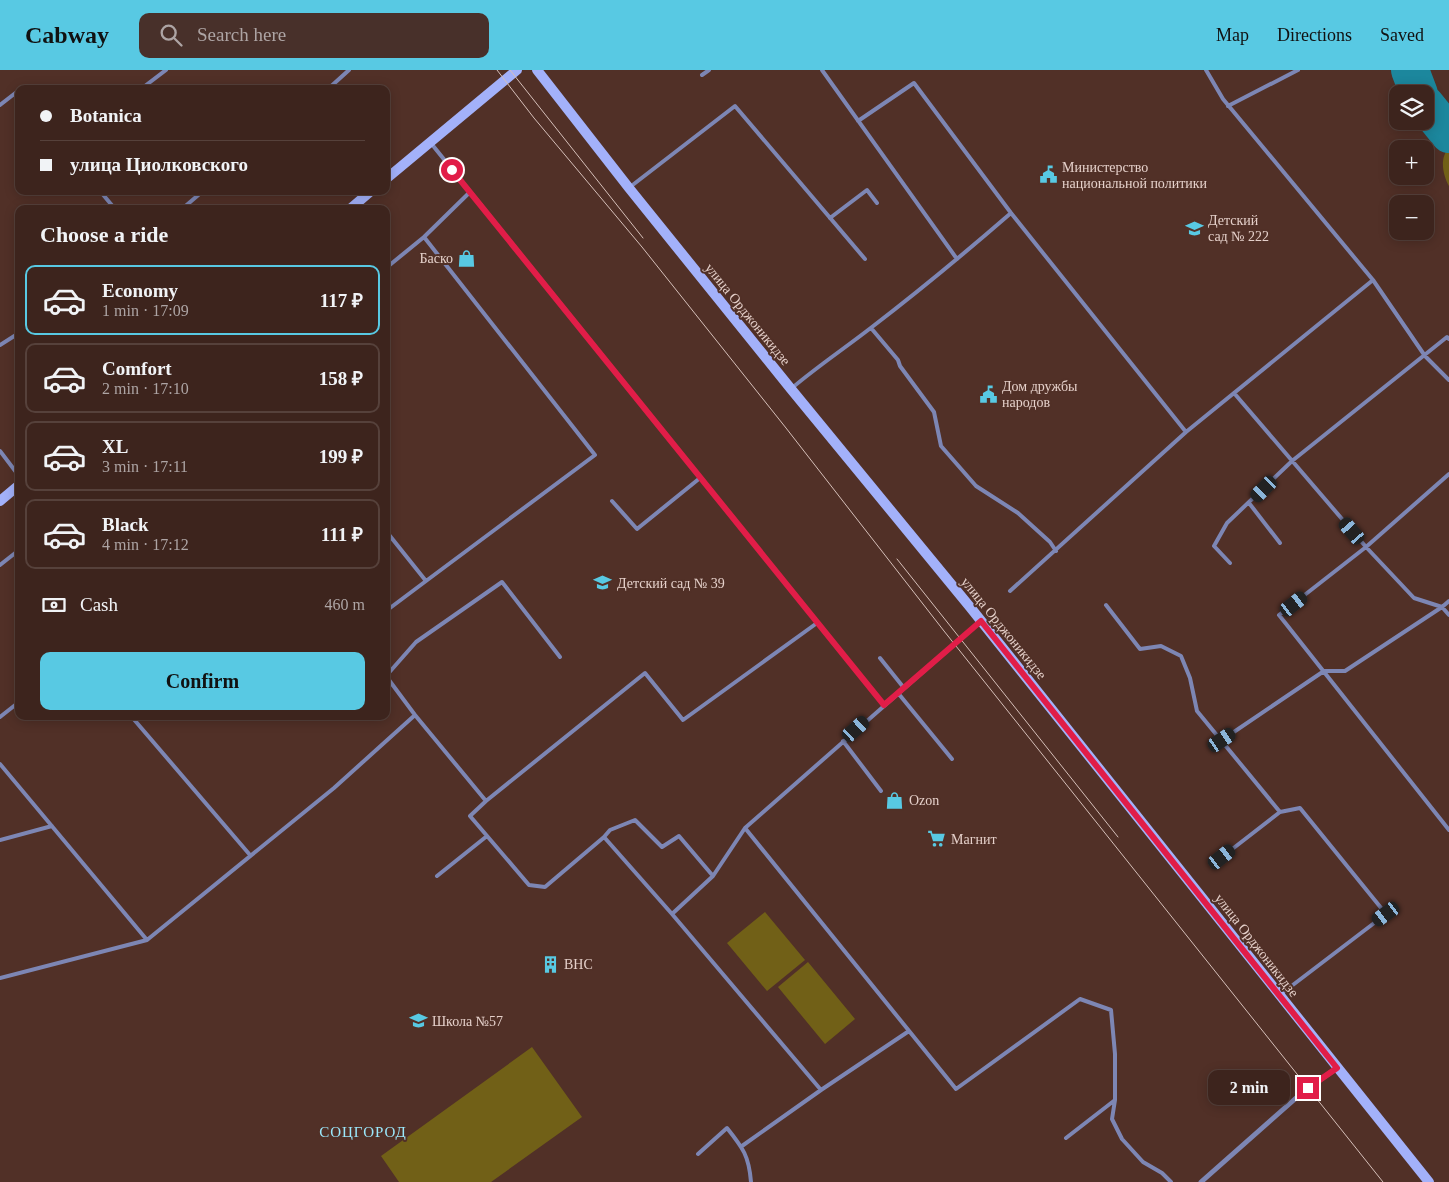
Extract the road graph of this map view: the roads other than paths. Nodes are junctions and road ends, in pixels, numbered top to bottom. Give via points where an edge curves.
1 (166, 70) edge
2 (349, 70) edge
3 (517, 70) edge
4 (537, 70) edge
5 (709, 70) edge
6 (822, 70) edge
7 (1206, 70) edge
8 (1298, 70) edge
9 (702, 75) dead end
10 (146, 85) edge
11 (332, 85) edge
12 (15, 93) edge
13 (0, 105) edge
14 (1228, 106) junction
15 (858, 121) junction
16 (430, 142) junction
17 (390, 176) edge
18 (629, 188) junction
19 (470, 192) junction
20 (103, 195) edge
21 (198, 195) edge
22 (366, 195) edge
23 (877, 203) dead end
24 (112, 205) edge
25 (187, 205) edge
26 (355, 205) edge
27 (1011, 213) junction
28 (830, 218) junction
29 (424, 237) junction
30 (865, 259) dead end
31 (958, 259) junction
32 (390, 265) edge
33 (1373, 280) junction
34 (871, 328) junction
35 (15, 336) edge
36 (1449, 339) edge
37 (0, 345) edge
38 (1425, 356) junction
39 (1449, 380) edge
40 (790, 389) junction
41 (1234, 393) junction
42 (1186, 432) junction
43 (0, 451) edge
44 (1292, 461) junction
45 (15, 471) edge
46 (1449, 474) edge
47 (700, 478) junction
48 (15, 488) edge
49 (0, 501) edge
50 (612, 501) dead end
51 (1249, 503) junction
52 (390, 536) edge
53 (1280, 543) dead end
54 (1366, 547) junction
55 (1056, 551) junction
56 (15, 553) edge
57 (1230, 563) dead end
58 (0, 565) edge
59 (426, 580) junction
60 (1010, 591) dead end
61 (1449, 601) edge
62 (1106, 605) dead end
63 (1442, 607) junction
64 (390, 608) edge
65 (1449, 616) edge
66 (981, 621) junction
67 (817, 623) junction
68 (560, 658) dead end
69 (880, 658) dead end
70 (390, 671) edge
71 (1324, 671) junction
72 (390, 681) edge
73 (904, 688) junction
74 (898, 693) junction
75 (15, 705) edge
76 (884, 705) junction
77 (415, 715) junction
78 (0, 717) edge
79 (134, 720) edge
80 (1222, 740) junction
81 (843, 741) junction
82 (952, 759) dead end
83 (0, 764) edge
84 (881, 791) dead end
85 (486, 801) junction
86 (1280, 812) junction
87 (52, 826) junction
88 (745, 828) junction
89 (1449, 830) edge
90 (487, 836) junction
91 (604, 837) junction
92 (0, 840) edge
93 (250, 855) junction
94 (1222, 857) dead end
95 (437, 876) dead end
96 (713, 876) junction
97 (672, 914) junction
98 (146, 940) junction
99 (0, 978) edge
100 (1279, 995) junction
101 (909, 1031) junction
102 (1337, 1068) junction
103 (821, 1090) junction
104 (1115, 1100) junction
105 (1066, 1138) dead end
106 (742, 1146) junction
107 (698, 1154) dead end
108 (751, 1182) edge
109 (1171, 1182) edge
110 (1201, 1182) edge
111 (1428, 1182) edge

1 - 10 lane
2 - 11 lane
3 - 16 main road
4 - 18 main road, улица Орджоникидзе
5 - 9 lane
6 - 15 lane
7 - 14 lane
8 - 14 lane
12 - 13 lane
14 - 33 lane
15 - 27 lane via 914,82
15 - 31 lane
16 - 17 main road
16 - 19 lane
18 - 28 lane via 735,106
18 - 40 main road, улица Орджоникидзе
19 - 29 lane
19 - 47 lane
20 - 24 lane
21 - 25 lane
22 - 26 main road
23 - 28 lane via 867,190
27 - 31 lane
27 - 42 lane
28 - 30 lane
29 - 32 lane
29 - 59 lane via 595,455
31 - 34 lane
33 - 38 lane
33 - 41 lane
34 - 40 lane
34 - 55 lane via 934,412 941,446 976,486 1018,512
35 - 37 lane
36 - 38 lane via 1447,337
38 - 39 lane
38 - 44 lane
40 - 66 main road, улица Орджоникидзе
41 - 42 lane
41 - 44 lane
42 - 55 lane
43 - 45 lane
44 - 51 lane
44 - 54 lane
46 - 54 lane
47 - 50 lane via 637,529
47 - 67 lane
48 - 49 main road
51 - 53 lane
51 - 57 lane via 1227,523 1214,546
52 - 59 lane
54 - 63 lane via 1414,598
54 - 71 lane via 1279,615
55 - 60 lane
56 - 58 lane
59 - 64 lane
61 - 63 lane
62 - 80 lane via 1140,648 1161,646 1182,656 1197,711
63 - 65 lane
63 - 71 lane via 1345,671
66 - 73 lane
66 - 100 main road, улица Орджоникидзе
67 - 76 lane
67 - 85 lane via 683,720 645,673
68 - 70 lane via 502,582 416,642
69 - 73 lane
71 - 80 lane
71 - 89 lane
72 - 77 lane
73 - 74 lane
74 - 76 lane
74 - 82 lane
75 - 78 lane
76 - 81 lane
77 - 85 lane
77 - 93 lane via 334,788
79 - 93 lane
80 - 86 lane
81 - 84 lane
81 - 88 lane
83 - 87 lane
85 - 90 lane via 470,816
86 - 94 lane
86 - 100 lane via 1300,808 1386,914
87 - 92 lane
87 - 98 lane
88 - 96 lane
88 - 101 lane
90 - 91 lane via 529,885 545,887
90 - 95 lane
91 - 96 lane via 610,830 635,820 662,847 679,836
91 - 97 lane
93 - 98 lane
96 - 97 lane
97 - 103 lane
98 - 99 lane
100 - 102 main road, улица Орджоникидзе
101 - 103 lane
101 - 104 lane via 956,1089 1080,999 1104,1007 1112,1010
102 - 110 street via 1304,1091
102 - 111 main road, улица Орджоникидзе
103 - 106 lane
104 - 105 lane
104 - 109 lane via 1112,1119 1122,1139 1143,1162
106 - 107 lane via 727,1128
106 - 108 lane via 750,1165

